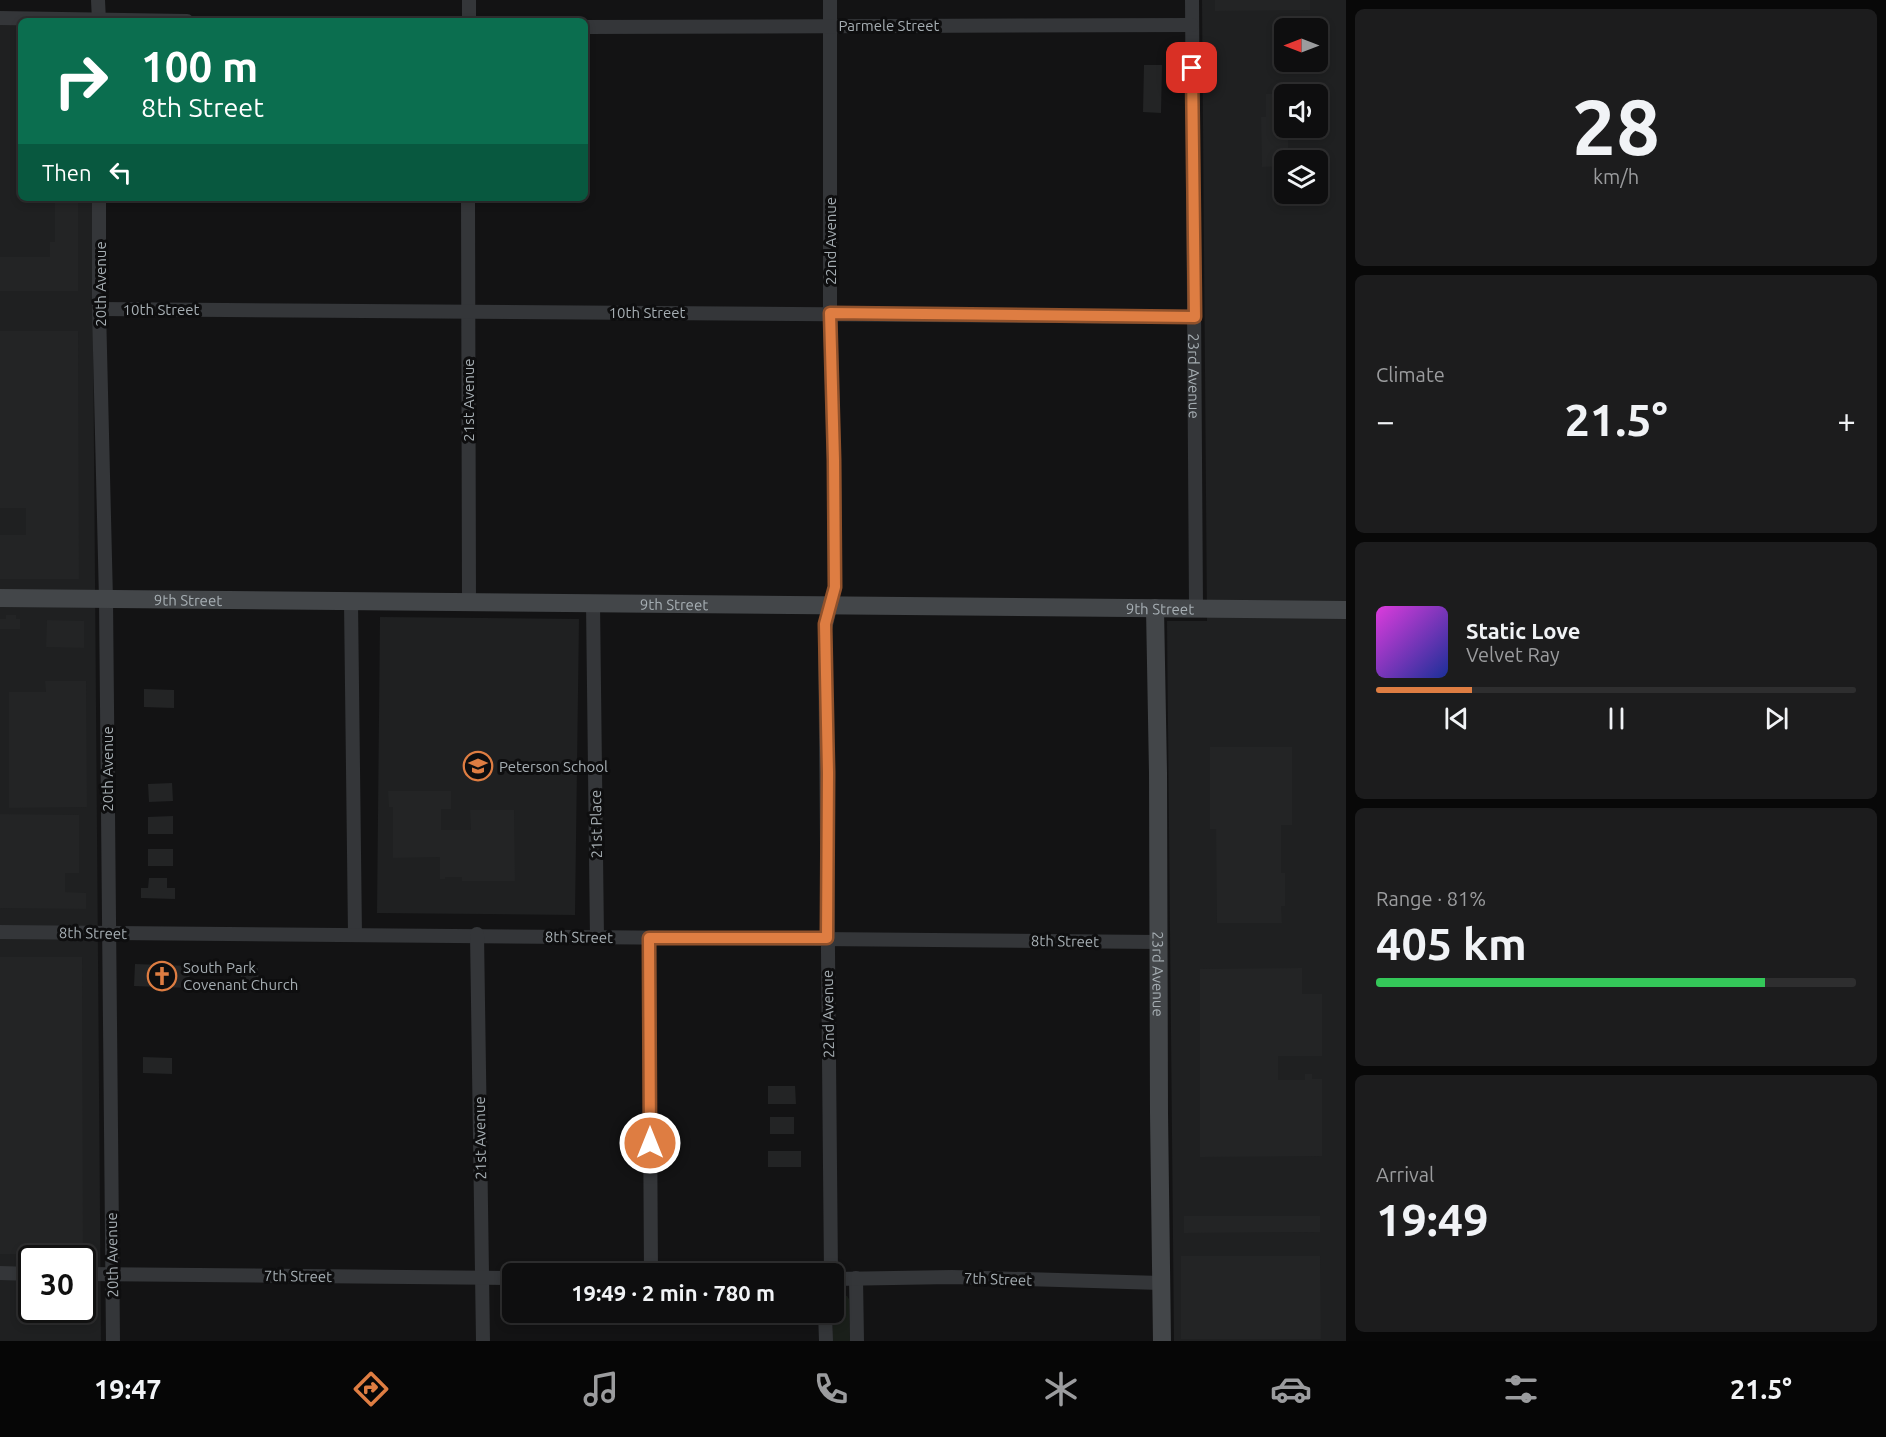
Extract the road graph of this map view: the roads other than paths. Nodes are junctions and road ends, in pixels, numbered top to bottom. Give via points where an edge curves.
1 (98, 0) edge
2 (469, 0) edge
3 (830, 0) edge
4 (1192, 0) edge
5 (0, 18) edge
6 (18, 18) edge
7 (99, 18) edge
8 (469, 18) edge
9 (829, 25) junction
10 (1192, 25) junction
11 (588, 27) edge
12 (99, 201) edge
13 (468, 201) edge
14 (99, 309) junction
15 (468, 311) junction
16 (830, 313) junction
17 (1195, 317) junction
18 (0, 598) edge
19 (106, 600) junction
20 (351, 602) junction
21 (469, 603) junction
22 (593, 603) junction
23 (830, 606) junction
24 (1155, 608) junction
25 (1196, 608) junction
26 (1346, 610) edge
27 (0, 932) edge
28 (109, 933) junction
29 (477, 934) junction
30 (355, 935) junction
31 (597, 938) junction
32 (649, 938) junction
33 (827, 938) junction
34 (1158, 942) junction
35 (651, 1263) edge
36 (831, 1263) edge
37 (0, 1274) edge
38 (18, 1274) edge
39 (96, 1274) edge
40 (112, 1274) junction
41 (482, 1278) junction
42 (502, 1278) edge
43 (856, 1278) junction
44 (844, 1279) edge
45 (1161, 1283) junction
46 (825, 1323) edge
47 (113, 1341) edge
48 (483, 1341) edge
49 (826, 1341) edge
50 (857, 1341) edge
51 (1162, 1341) edge

1 - 7 street
2 - 8 street
3 - 9 street, 22nd Avenue
4 - 10 street, 23rd Avenue
5 - 6 street
9 - 10 street, Parmele Street
9 - 11 street, Parmele Street
9 - 16 street, 22nd Avenue
10 - 17 street, 23rd Avenue
12 - 14 street, 20th Avenue
13 - 15 street, 21st Avenue
14 - 15 street, 10th Street
14 - 19 street, 20th Avenue
15 - 16 street, 10th Street
15 - 21 street, 21st Avenue
16 - 17 street, 10th Street
16 - 23 street, 22nd Avenue via 835,587
17 - 25 street, 23rd Avenue
18 - 19 street, 9th Street
19 - 20 street, 9th Street
19 - 28 street, 20th Avenue
20 - 21 street, 9th Street
20 - 30 street
21 - 22 street, 9th Street
22 - 23 street, 9th Street
22 - 31 street, 21st Place
23 - 24 street, 9th Street
23 - 33 street, 22nd Avenue via 825,624
24 - 25 street, 9th Street
24 - 34 street, 23rd Avenue
25 - 26 street, 9th Street
27 - 28 street, 8th Street
28 - 30 street, 8th Street
28 - 40 street, 20th Avenue
29 - 30 street, 8th Street
29 - 31 street, 8th Street
29 - 41 street, 21st Avenue
31 - 32 street, 8th Street
32 - 33 street, 8th Street
32 - 35 street
33 - 34 street, 8th Street
33 - 36 street, 22nd Avenue
34 - 45 street, 23rd Avenue
37 - 38 street
39 - 40 street, 7th Street
40 - 41 street, 7th Street
40 - 47 street, 20th Avenue
41 - 42 street, 7th Street
41 - 48 street, 21st Avenue
43 - 44 street, 7th Street
43 - 45 street, 7th Street
43 - 50 street
45 - 51 street, 23rd Avenue
46 - 49 street

